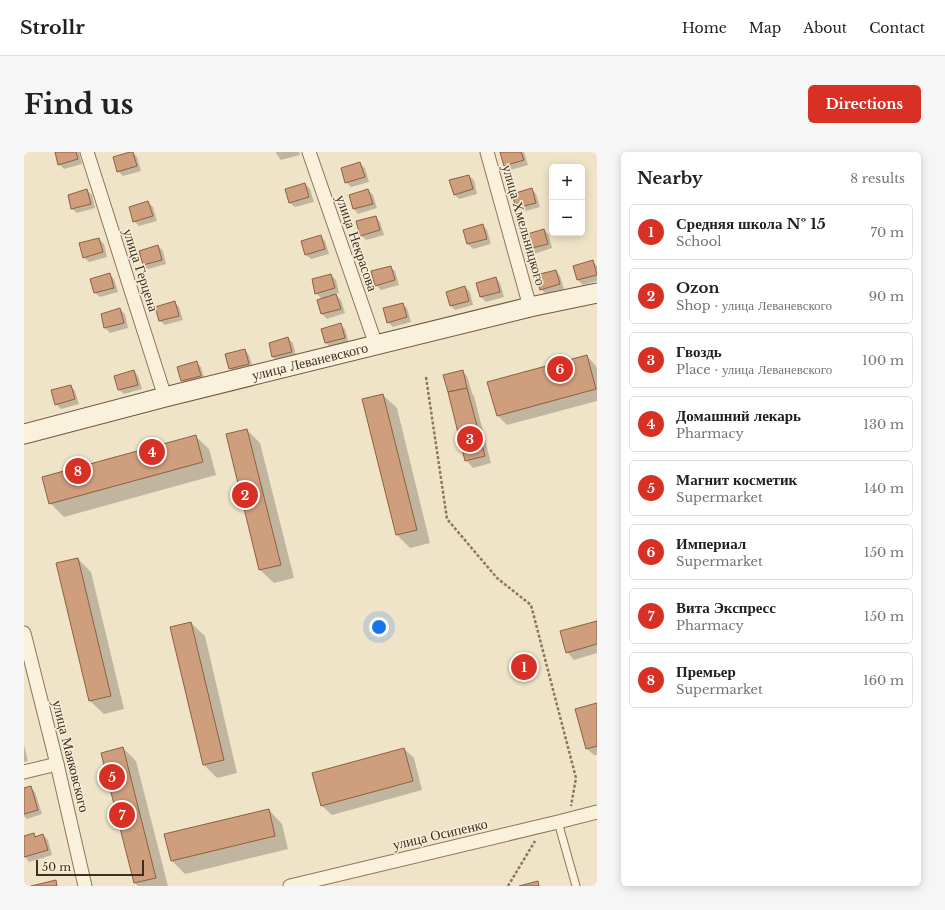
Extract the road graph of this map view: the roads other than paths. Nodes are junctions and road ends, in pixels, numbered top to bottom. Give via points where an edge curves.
1 (87, 152) edge
2 (309, 152) edge
3 (487, 152) edge
4 (597, 293) edge
5 (530, 307) junction
6 (376, 345) junction
7 (165, 398) junction
8 (24, 434) edge
9 (24, 633) edge
10 (57, 764) junction
11 (24, 772) edge
12 (597, 812) edge
13 (558, 822) junction
14 (85, 886) edge
15 (290, 886) edge
16 (576, 886) edge

1 - 7 street, улица Герцена
2 - 6 street, улица Некрасова
3 - 5 street, улица Хмельницкого
4 - 5 street, улица Леваневского
5 - 6 street, улица Леваневского
6 - 7 street, улица Леваневского
7 - 8 street, улица Леваневского
9 - 10 street, улица Маяковского
10 - 11 street
10 - 14 street, улица Маяковского
12 - 13 street, улица Осипенко
13 - 15 street, улица Осипенко
13 - 16 lane

